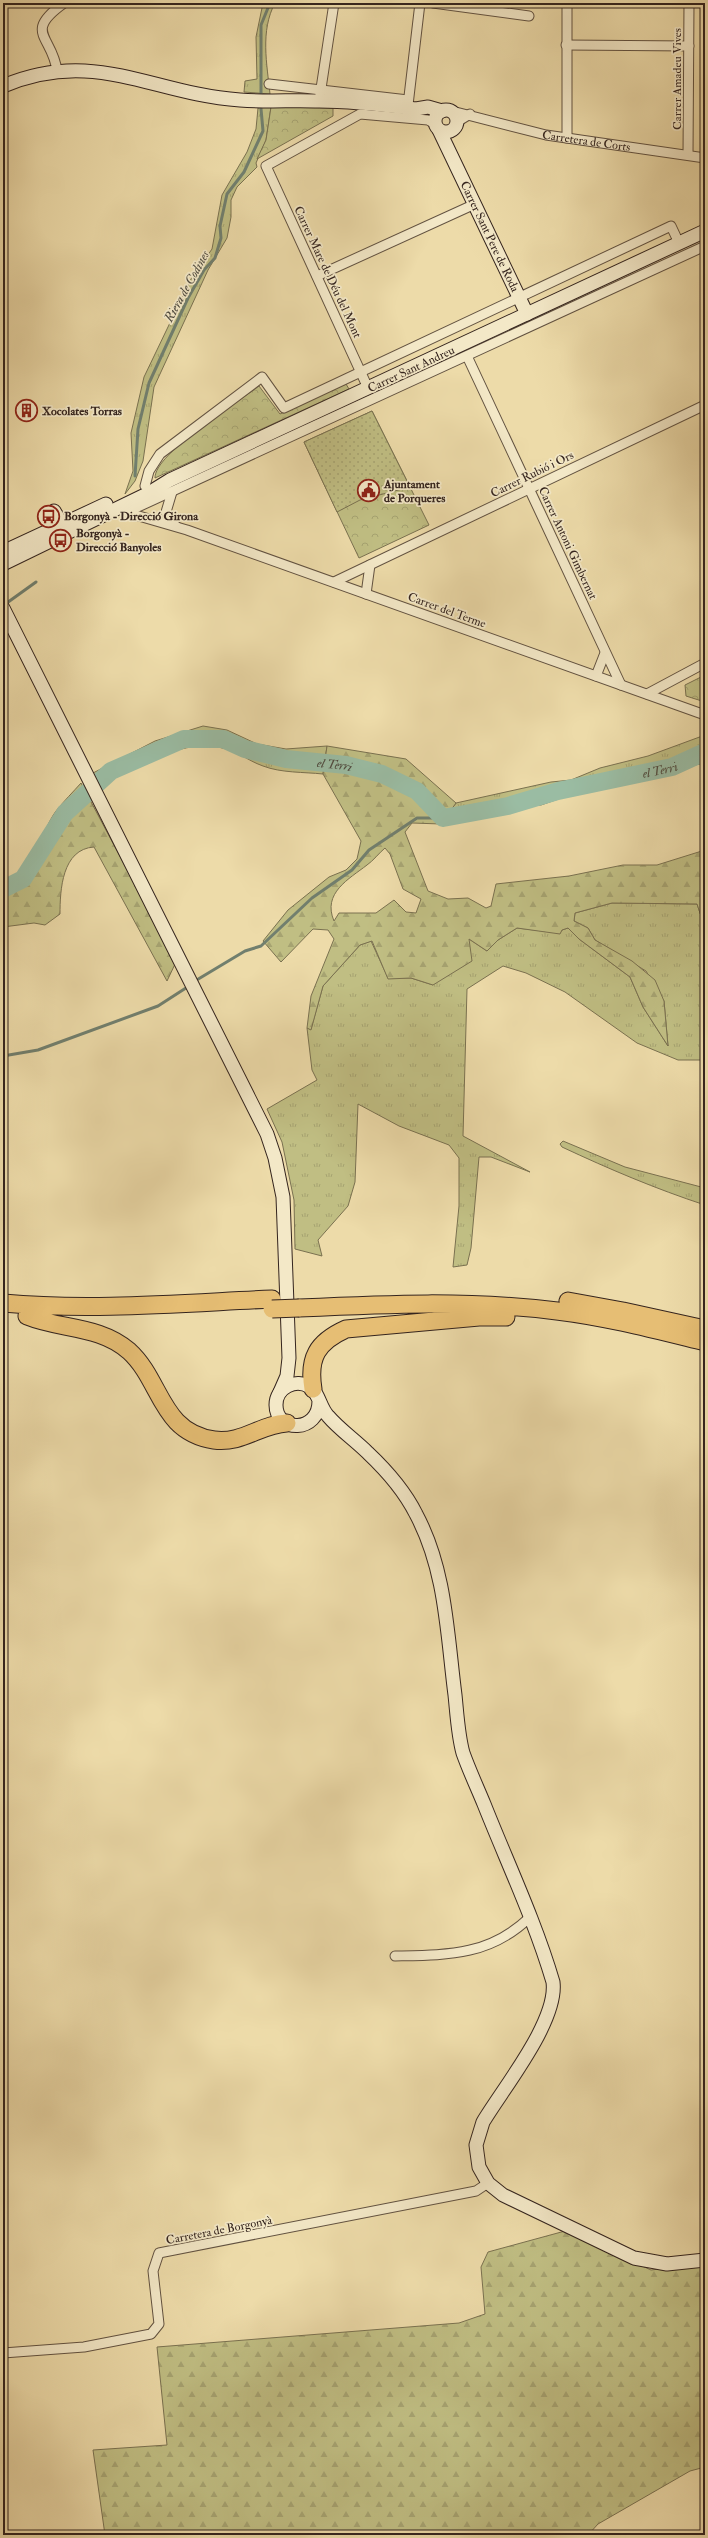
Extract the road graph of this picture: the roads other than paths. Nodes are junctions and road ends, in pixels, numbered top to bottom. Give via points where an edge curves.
1 (64, 3) edge
2 (334, 3) edge
3 (420, 3) edge
4 (434, 3) edge
5 (567, 3) edge
6 (689, 3) edge
7 (499, 8) edge
8 (529, 16) dead end
9 (566, 45) junction
10 (689, 46) junction
11 (57, 71) junction
12 (269, 84) dead end
13 (3, 86) edge
14 (320, 95) junction
15 (411, 106) junction
16 (470, 114) junction
17 (440, 119) junction
18 (456, 126) junction
19 (567, 138) junction
20 (688, 155) junction
21 (454, 158) junction
22 (705, 158) edge
23 (475, 204) junction
24 (705, 231) edge
25 (679, 243) junction
26 (705, 246) edge
27 (317, 276) junction
28 (519, 297) junction
29 (527, 314) junction
30 (467, 356) junction
31 (361, 372) junction
32 (368, 388) junction
33 (705, 405) edge
34 (145, 486) junction
35 (171, 486) junction
36 (529, 489) junction
37 (112, 510) junction
38 (127, 512) junction
39 (59, 521) junction
40 (181, 528) junction
41 (30, 540) junction
42 (3, 552) edge
43 (19, 555) junction
44 (3, 557) edge
45 (3, 564) edge
46 (370, 565) junction
47 (334, 582) junction
48 (366, 594) junction
49 (4, 611) edge
50 (605, 653) junction
51 (705, 663) edge
52 (596, 676) junction
53 (621, 685) junction
54 (647, 694) junction
55 (705, 715) edge
56 (3, 1303) edge
57 (299, 1303) junction
58 (272, 1304) junction
59 (3, 1313) edge
60 (573, 1313) junction
61 (27, 1316) junction
62 (705, 1330) edge
63 (705, 1342) edge
64 (289, 1358) junction
65 (311, 1391) junction
66 (280, 1392) junction
67 (287, 1423) junction
68 (308, 1423) junction
69 (341, 1430) junction
70 (529, 1918) junction
71 (395, 1956) dead end
72 (488, 2182) junction
73 (705, 2260) edge
74 (3, 2353) edge

1 - 11 street via 46,16 42,27 42,38 56,59
2 - 14 street
3 - 15 street
4 - 7 street
5 - 9 street
6 - 10 street, Carrer Amadeu Vives
7 - 8 street
9 - 10 street
9 - 19 street
10 - 20 street, Carrer Amadeu Vives
11 - 13 main road, Carretera de Corts via 27,77
11 - 14 main road, Carretera de Corts via 110,72 201,95 255,101
12 - 14 street
14 - 15 main road, Carretera de Corts
15 - 17 main road, Carretera de Corts via 428,107
16 - 17 street, Carretera de Corts
16 - 18 street
16 - 19 street, Carretera de Corts via 529,131
17 - 18 main road via 446,132
17 - 18 main road via 455,115
17 - 21 main road, Carrer Sant Pere de Roda
17 - 27 street, Carrer Mare de Déu del Mont via 360,114 266,166
18 - 21 main road, Carrer Sant Pere de Roda
19 - 20 street, Carretera de Corts
20 - 22 street, Carretera de Corts
21 - 23 main road, Carrer Sant Pere de Roda
23 - 27 street
23 - 28 main road, Carrer Sant Pere de Roda
24 - 25 main road
25 - 28 street via 671,226
25 - 29 main road
26 - 30 street, Carrer Sant Andreu
27 - 31 street, Carrer Mare de Déu del Mont
28 - 29 main road, Carrer Sant Pere de Roda
28 - 31 street
29 - 32 main road
30 - 35 street, Carrer Sant Andreu
30 - 36 street, Carrer Antoni Gimbernat
31 - 32 street, Carrer Mare de Déu del Mont
31 - 34 street via 284,408 262,378 160,454 149,471
32 - 35 main road
33 - 36 street, Carrer Rubió i Ors
34 - 35 main road
34 - 39 main road via 86,513
35 - 37 main road
35 - 38 street, Carrer Sant Andreu
35 - 40 street via 166,512 172,523
36 - 46 street, Carrer Rubió i Ors
36 - 50 street, Carrer Antoni Gimbernat
37 - 38 street, Carrer del Terme
37 - 39 main road via 69,525
37 - 43 main road
38 - 40 street, Carrer del Terme
39 - 41 main road
39 - 43 main road via 56,532 32,544
40 - 47 street, Carrer del Terme
41 - 42 main road
41 - 44 main road
43 - 45 main road
46 - 47 street, Carrer Rubió i Ors
46 - 48 street
47 - 48 street, Carrer del Terme
48 - 52 street, Carrer del Terme
49 - 64 main road via 267,1134 275,1158 283,1204
50 - 52 street
50 - 53 street, Carrer Antoni Gimbernat
51 - 54 street
52 - 53 street, Carrer del Terme
53 - 54 street, Carrer del Terme
54 - 55 street, Carrer del Terme
56 - 58 highway via 40,1306
57 - 58 highway
57 - 60 highway via 469,1304
57 - 62 highway via 447,1293 502,1295 593,1305
58 - 61 highway via 141,1316
59 - 61 highway
60 - 63 highway
60 - 65 highway via 553,1318 479,1317 346,1329 322,1343 314,1356
61 - 67 highway via 43,1322 94,1331 113,1340 139,1362 175,1421 201,1437 238,1440 279,1423
64 - 65 main road via 294,1372
64 - 66 main road via 287,1376
65 - 66 main road via 289,1384
65 - 68 main road via 317,1413
65 - 69 main road via 326,1414
66 - 67 main road via 277,1398 277,1411
67 - 68 main road via 296,1426
68 - 69 main road via 325,1424
69 - 70 main road via 369,1453 405,1494 428,1536 441,1578 463,1752
70 - 71 street via 513,1933 482,1948 447,1955
70 - 72 main road via 553,1982 553,2000 547,2020 483,2122 478,2135 479,2167
72 - 73 main road via 515,2202 634,2258 667,2264
72 - 74 street, Carretera de Borgonyà via 476,2191 159,2253 153,2271 159,2324 151,2334 84,2347

